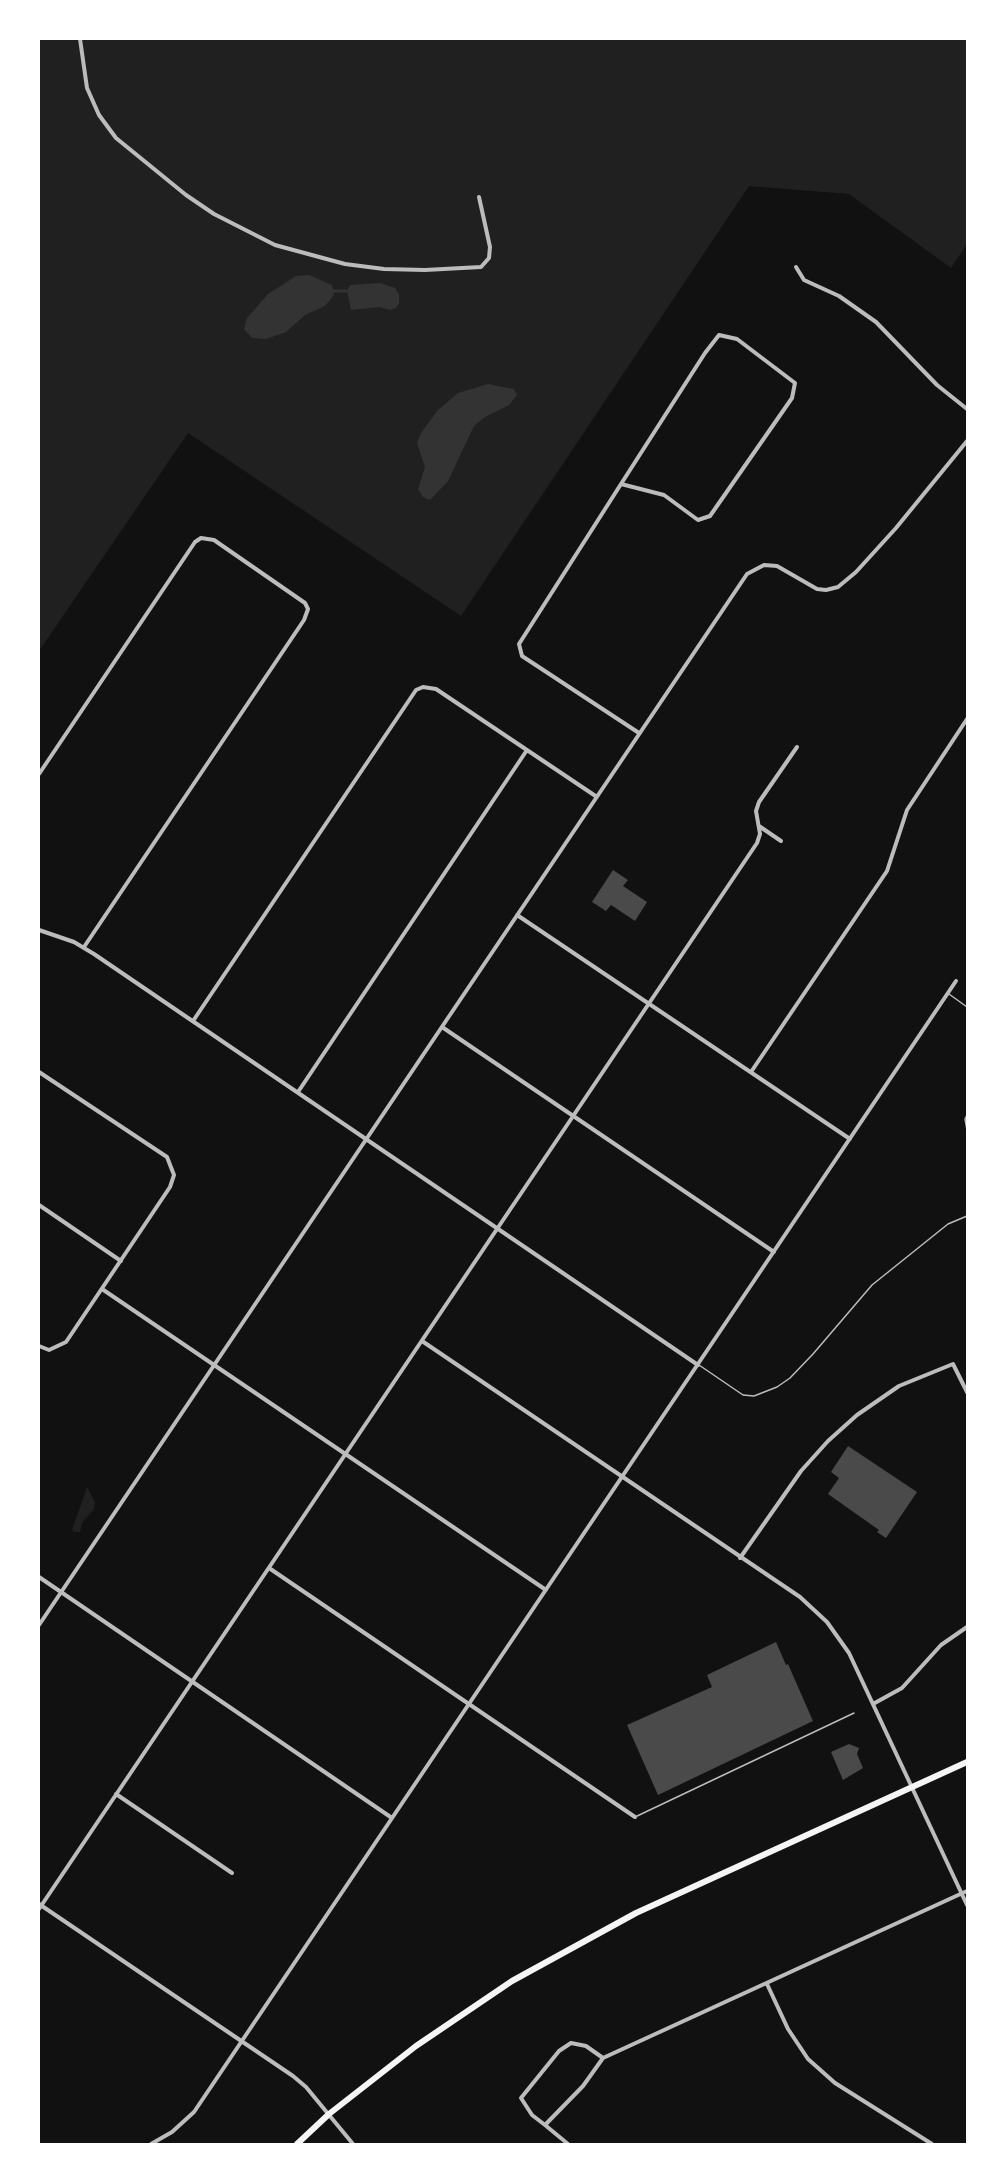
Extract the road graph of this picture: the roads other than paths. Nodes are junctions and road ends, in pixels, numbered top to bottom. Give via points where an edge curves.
1 (80, 39) edge
2 (479, 197) dead end
3 (796, 267) dead end
4 (967, 409) edge
5 (967, 441) edge
6 (621, 484) junction
7 (967, 718) edge
8 (639, 733) junction
9 (797, 747) dead end
10 (527, 750) junction
11 (39, 774) edge
12 (597, 797) junction
13 (759, 826) junction
14 (781, 841) dead end
15 (517, 915) junction
16 (39, 930) edge
17 (84, 947) junction
18 (956, 981) dead end
19 (948, 994) junction
20 (649, 1004) junction
21 (967, 1007) edge
22 (193, 1021) junction
23 (441, 1027) junction
24 (39, 1072) edge
25 (751, 1072) junction
26 (298, 1092) junction
27 (967, 1115) edge
28 (573, 1116) junction
29 (967, 1130) edge
30 (366, 1139) junction
31 (850, 1139) junction
32 (39, 1205) edge
33 (967, 1216) edge
34 (498, 1228) junction
35 (774, 1252) junction
36 (121, 1261) junction
37 (102, 1289) junction
38 (422, 1341) junction
39 (39, 1346) edge
40 (214, 1365) junction
41 (698, 1365) junction
42 (967, 1392) edge
43 (346, 1454) junction
44 (621, 1479) junction
45 (740, 1558) junction
46 (269, 1568) junction
47 (39, 1577) edge
48 (546, 1590) junction
49 (61, 1592) junction
50 (39, 1625) edge
51 (967, 1627) edge
52 (192, 1681) junction
53 (469, 1704) junction
54 (873, 1704) junction
55 (854, 1713) dead end
56 (967, 1762) edge
57 (911, 1788) junction
58 (116, 1794) junction
59 (635, 1817) joint
60 (392, 1818) junction
61 (232, 1873) dead end
62 (967, 1891) edge
63 (962, 1894) junction
64 (967, 1905) edge
65 (40, 1906) edge
66 (767, 1984) junction
67 (242, 2042) junction
68 (603, 2058) junction
69 (329, 2114) junction
70 (545, 2125) junction
71 (152, 2144) edge
72 (297, 2144) edge
73 (353, 2144) edge
74 (568, 2144) edge
75 (932, 2144) edge

1 - 2 street via 87,88 99,115 116,138 214,214 275,245 345,264 384,269 481,267 489,258 490,247
3 - 4 street via 804,280 839,296 876,322 937,385
5 - 8 street via 896,528 838,587 816,588 777,566 764,565 747,574
6 - 6 street via 664,495 698,520 710,516 792,398 795,383 737,339 719,335
6 - 8 street via 519,644 519,650 522,656
7 - 25 street via 908,810 887,871
8 - 12 street
9 - 13 street via 759,802
10 - 12 street
10 - 22 street via 436,689 423,687 411,695
10 - 26 street
11 - 17 street via 201,538 214,540 305,603 308,609 304,620
12 - 15 street
13 - 14 street
13 - 20 street via 757,843
15 - 20 street
15 - 23 street
16 - 17 street
17 - 22 street
18 - 19 street
19 - 21 lane
19 - 31 street
20 - 25 street
20 - 28 street
22 - 26 street
23 - 28 street
23 - 30 street
24 - 36 street via 171,1162 173,1181
25 - 31 street
26 - 30 street
27 - 29 lane
28 - 34 street
28 - 35 street
30 - 34 street
30 - 40 street
31 - 35 street
32 - 36 street
33 - 41 lane via 941,1229 872,1285 813,1354 777,1387 754,1396 743,1395
34 - 38 street
34 - 41 street
35 - 41 street
36 - 37 street
37 - 39 street via 66,1342 49,1350
37 - 40 street
38 - 43 street
38 - 44 street
40 - 43 street
40 - 49 street
41 - 44 street
42 - 45 street via 953,1364 899,1386 857,1415 801,1471
43 - 46 street
43 - 48 street
44 - 45 street
44 - 48 street
45 - 54 street via 800,1598 827,1622 849,1653
46 - 52 street
46 - 53 street
47 - 49 street
48 - 53 street
49 - 50 street
49 - 52 street
51 - 54 street via 941,1645 902,1688
52 - 58 street
52 - 60 street
53 - 59 street
53 - 60 street
54 - 57 street
55 - 59 lane
56 - 57 main road
57 - 63 street
57 - 69 main road via 636,1913 556,1956 445,2024
58 - 61 street
58 - 65 street
60 - 67 street
62 - 63 street
63 - 64 street
63 - 66 street
65 - 67 street
66 - 68 street
66 - 75 street via 788,2029 808,2059 836,2083
67 - 69 street via 293,2076
67 - 71 street via 194,2112
68 - 70 street via 583,2086
68 - 70 street via 586,2046 571,2043 541,2072 521,2098 531,2115
69 - 72 main road
69 - 73 street
70 - 74 street

